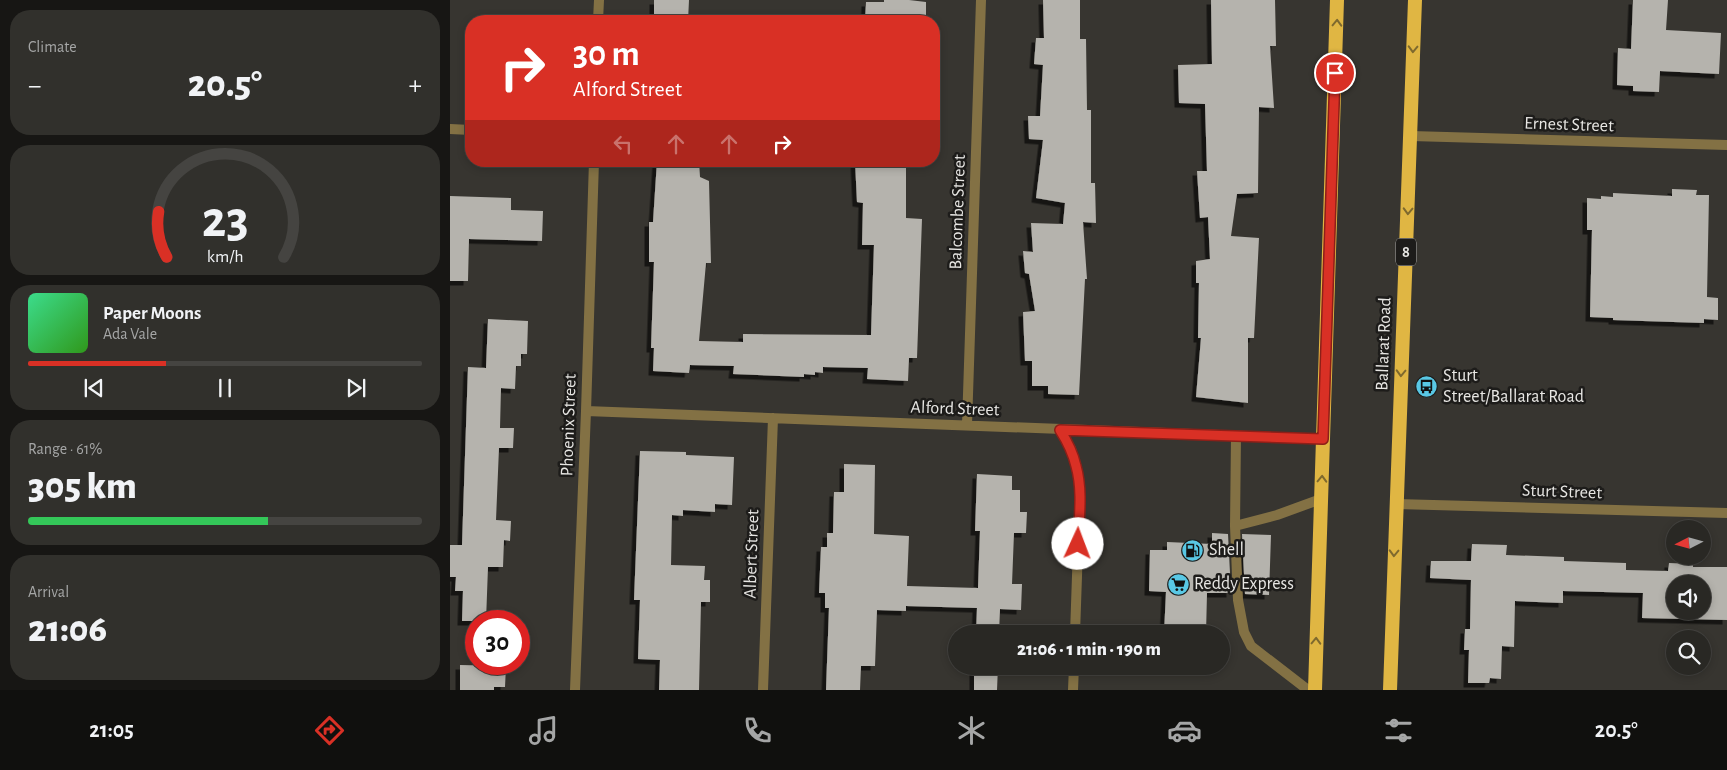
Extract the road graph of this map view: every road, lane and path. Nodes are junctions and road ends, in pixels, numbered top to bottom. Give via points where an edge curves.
1 (599, 0) edge
2 (981, 0) edge
3 (1337, 0) edge
4 (1415, 0) edge
5 (598, 15) edge
6 (450, 129) edge
7 (465, 130) edge
8 (1411, 136) junction
9 (1727, 146) edge
10 (594, 167) edge
11 (586, 411) junction
12 (773, 418) junction
13 (967, 425) junction
14 (1060, 430) junction
15 (1236, 436) junction
16 (1323, 439) junction
17 (1321, 499) junction
18 (1396, 504) junction
19 (1727, 513) edge
20 (1235, 526) junction
21 (1075, 625) edge
22 (1074, 675) edge
23 (575, 690) edge
24 (763, 690) edge
25 (1073, 690) edge
26 (1308, 690) edge
27 (1315, 690) edge
28 (1390, 690) edge

1 - 5 street
2 - 13 street, Balcombe Street
16 -> 3 highway
4 -> 8 highway, Ballarat Road / 8
6 - 7 street
8 - 9 street, Ernest Street
8 -> 18 highway, Ballarat Road / 8
10 - 11 street, Phoenix Street
11 - 12 street, Alford Street
11 - 23 street, Phoenix Street
12 - 13 street, Alford Street
12 - 24 street, Albert Street
13 - 14 street, Alford Street
14 - 15 street, Alford Street
14 - 21 street via 1071,449 1080,489
15 - 16 street, Alford Street
15 - 20 street
17 -> 16 highway
17 - 20 street
27 -> 17 highway
18 - 19 street, Sturt Street
18 -> 28 highway, Ballarat Road / 8
20 - 26 street via 1238,600 1247,640
22 - 25 street

